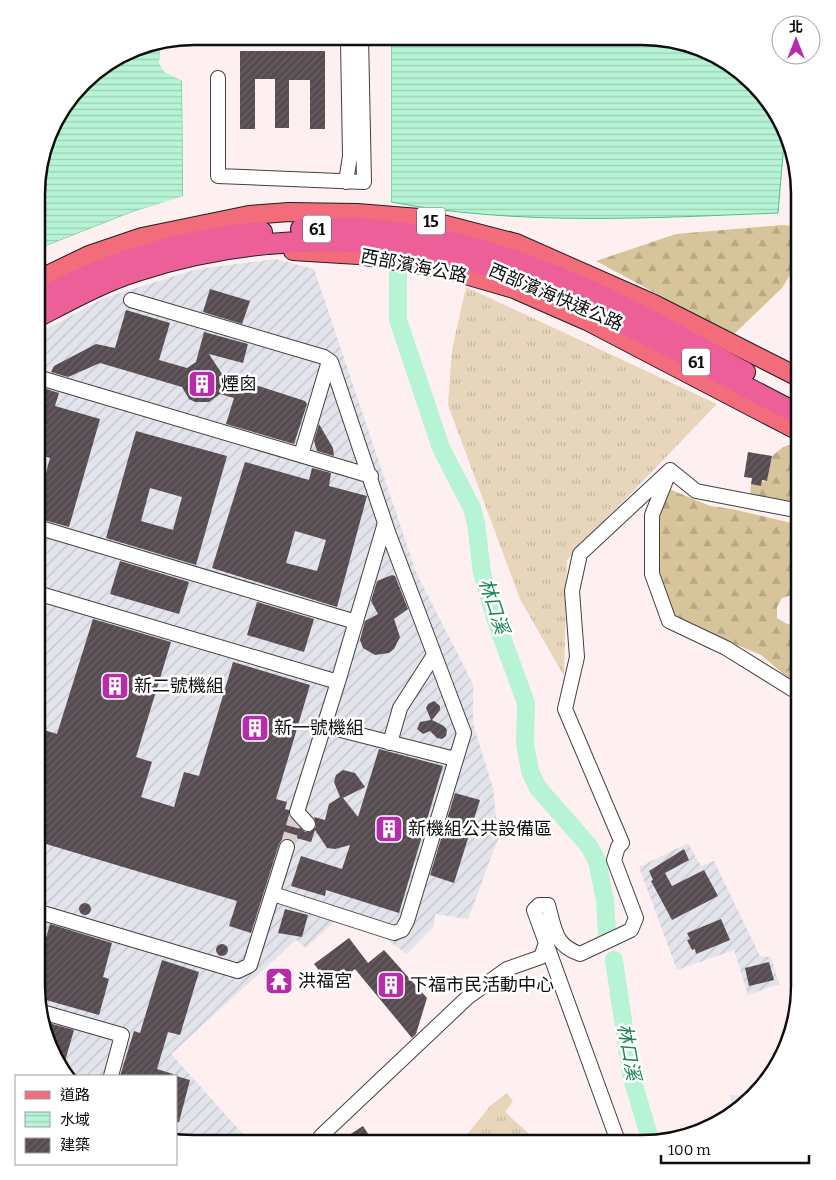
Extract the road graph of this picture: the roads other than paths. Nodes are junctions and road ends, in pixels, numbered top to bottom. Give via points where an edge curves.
1 (348, 45) edge
2 (362, 45) edge
3 (218, 78) dead end
4 (346, 182) junction
5 (45, 277) edge
6 (45, 296) edge
7 (131, 300) dead end
8 (595, 301) junction
9 (45, 313) edge
10 (45, 322) edge
11 (329, 361) junction
12 (791, 373) edge
13 (45, 379) edge
14 (791, 397) edge
15 (791, 410) edge
16 (791, 427) edge
17 (301, 455) junction
18 (670, 470) junction
19 (371, 476) junction
20 (791, 509) edge
21 (385, 523) junction
22 (45, 529) edge
23 (45, 594) edge
24 (356, 622) junction
25 (434, 655) junction
26 (338, 682) junction
27 (791, 688) edge
28 (325, 726) junction
29 (390, 743) junction
30 (455, 759) junction
31 (308, 824) tunnel mouth
32 (287, 847) tunnel mouth
33 (273, 894) junction
34 (45, 914) edge
35 (546, 943) junction
36 (48, 1014) edge
37 (111, 1075) edge
38 (327, 1135) edge
39 (616, 1135) edge

1 - 4 street via 350,156
2 - 4 street via 364,182
3 - 4 street via 218,176
5 - 12 main road, 15 via 89,255 142,237 249,215 357,213 419,218 516,243 654,304
6 - 8 highway, 西部濱海快速公路 / 61 via 92,273 176,245 234,234 351,228 407,234 521,262
7 - 11 street
8 - 9 highway, 西部濱海快速公路 / 61 via 454,257 352,243 297,242 243,246 136,271 88,290
8 - 14 highway, 西部濱海快速公路 / 61
8 - 15 highway, 西部濱海快速公路 / 61
10 - 16 main road, 西部濱海公路 via 89,298 196,264 243,254 301,251 358,255 445,269 514,289 586,321
11 - 17 street
11 - 19 street
13 - 17 street
17 - 19 street
18 - 20 street via 696,491
18 - 27 street via 652,515 652,574 668,621 726,648
18 - 35 street via 580,554 572,591 577,657 565,709 622,843 614,860 636,918 631,930 580,954 565,949 548,905 539,905 534,910
19 - 21 street
21 - 24 street
21 - 25 street
22 - 24 street
23 - 26 street
24 - 26 street
25 - 29 street via 400,708
25 - 30 street via 464,733
26 - 28 street
28 - 29 street
28 - 31 street via 297,812
29 - 30 street
30 - 33 street via 402,930 394,933
32 - 33 street
33 - 34 street via 250,965 238,971
35 - 38 street via 541,957 507,969 468,996
35 - 39 street
36 - 37 street via 122,1036

